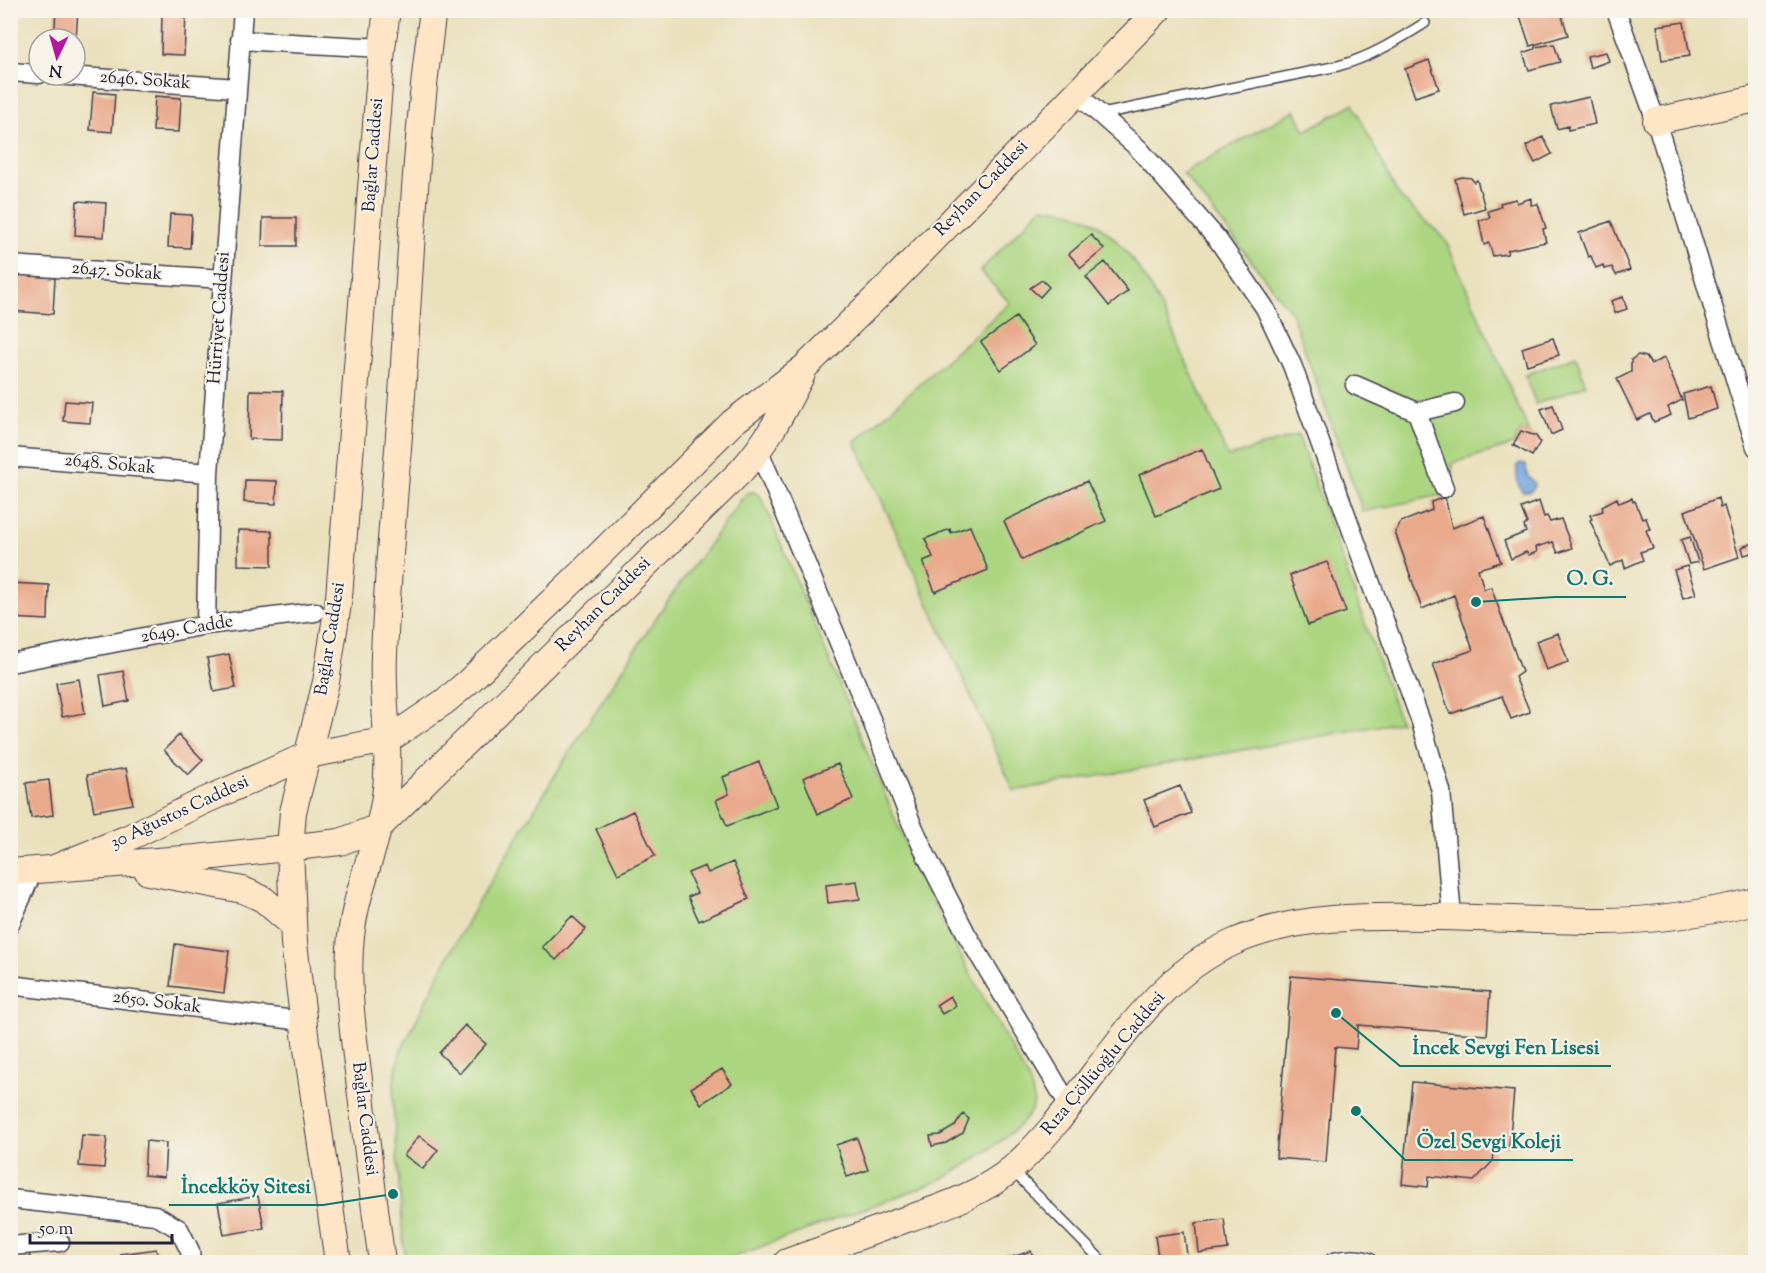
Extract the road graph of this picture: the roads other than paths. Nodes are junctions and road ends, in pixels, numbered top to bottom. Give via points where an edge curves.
1 (243, 10) edge
2 (387, 10) edge
3 (433, 10) edge
4 (1158, 10) edge
5 (1616, 10) edge
6 (1425, 23) dead end
7 (240, 40) junction
8 (382, 48) junction
9 (10, 72) edge
10 (27, 73) edge
11 (87, 77) edge
12 (237, 88) junction
13 (1077, 94) junction
14 (1755, 99) edge
15 (1102, 114) junction
16 (1656, 121) junction
17 (10, 265) edge
18 (223, 279) junction
19 (806, 367) junction
20 (1355, 385) dead end
21 (1455, 403) dead end
22 (1417, 412) junction
23 (1755, 447) edge
24 (759, 451) junction
25 (10, 457) edge
26 (209, 473) junction
27 (1444, 488) dead end
28 (315, 612) dead end
29 (206, 625) junction
30 (10, 650) edge
31 (59, 654) junction
32 (10, 663) edge
33 (388, 740) junction
34 (308, 755) junction
35 (380, 827) junction
36 (290, 848) junction
37 (109, 865) junction
38 (32, 871) edge
39 (1755, 901) edge
40 (1452, 917) junction
41 (10, 924) edge
42 (293, 925) junction
43 (10, 985) edge
44 (303, 1021) junction
45 (1069, 1105) junction
46 (1011, 1169) junction
47 (10, 1200) edge
48 (60, 1242) dead end
49 (10, 1246) edge
50 (191, 1263) edge
51 (338, 1263) edge
52 (382, 1263) edge
53 (787, 1263) edge
54 (1103, 1263) edge
55 (1334, 1263) edge
56 (1368, 1263) edge

1 - 7 street, Hürriyet Caddesi
2 - 8 street, Bağlar Caddesi
3 - 33 street, Bağlar Caddesi via 414,203 383,657
4 - 13 street, Reyhan Caddesi
5 - 16 street
6 - 15 lane via 1381,51 1344,65
7 - 8 street
7 - 12 street, Hürriyet Caddesi
8 - 34 street, Bağlar Caddesi via 339,597 326,682
9 - 10 street
11 - 12 street, 2646. Sokak
12 - 18 street, Hürriyet Caddesi
13 - 15 street
13 - 19 street, Reyhan Caddesi
14 - 16 street
15 - 40 street via 1138,148 1218,240 1265,308 1292,365 1435,766 1443,810
16 - 23 street
17 - 18 street, 2647. Sokak
18 - 26 street, Hürriyet Caddesi
19 - 24 street, Reyhan Caddesi
19 - 33 street, Reyhan Caddesi via 733,422 466,683
20 - 22 street
21 - 22 street
22 - 27 street
24 - 35 street, Reyhan Caddesi
24 - 45 street via 927,857 967,935
25 - 26 street, 2648. Sokak
26 - 29 street, Hürriyet Caddesi
28 - 29 street, 2649. Cadde
29 - 31 street, 2649. Cadde
30 - 31 street, 2649. Cadde
31 - 32 street, 2649. Cadde
33 - 34 street, 30 Ağustos Caddesi
33 - 35 street, Bağlar Caddesi
34 - 36 street, Bağlar Caddesi via 293,812
34 - 38 street, 30 Ağustos Caddesi via 128,838
35 - 36 street, 30 Ağustos Caddesi via 340,842
35 - 52 street, Bağlar Caddesi via 355,910 349,975
36 - 37 street, 30 Ağustos Caddesi
36 - 42 street, Bağlar Caddesi
37 - 38 street, 30 Ağustos Caddesi
37 - 42 street via 243,890 263,899
38 - 41 street
39 - 40 street, Rıza Çöllüoğlu Caddesi via 1699,912 1606,921
40 - 45 street, Rıza Çöllüoğlu Caddesi via 1314,921 1268,930 1233,943 1202,961 1149,1005
42 - 44 street, Bağlar Caddesi
43 - 44 street, 2650. Sokak
44 - 51 street, Bağlar Caddesi
45 - 46 street, Rıza Çöllüoğlu Caddesi via 1036,1146
46 - 53 street, Rıza Çöllüoğlu Caddesi via 948,1204
46 - 54 lane
47 - 50 street via 155,1215 179,1229 190,1251
48 - 49 street
55 - 56 street via 1346,1259

